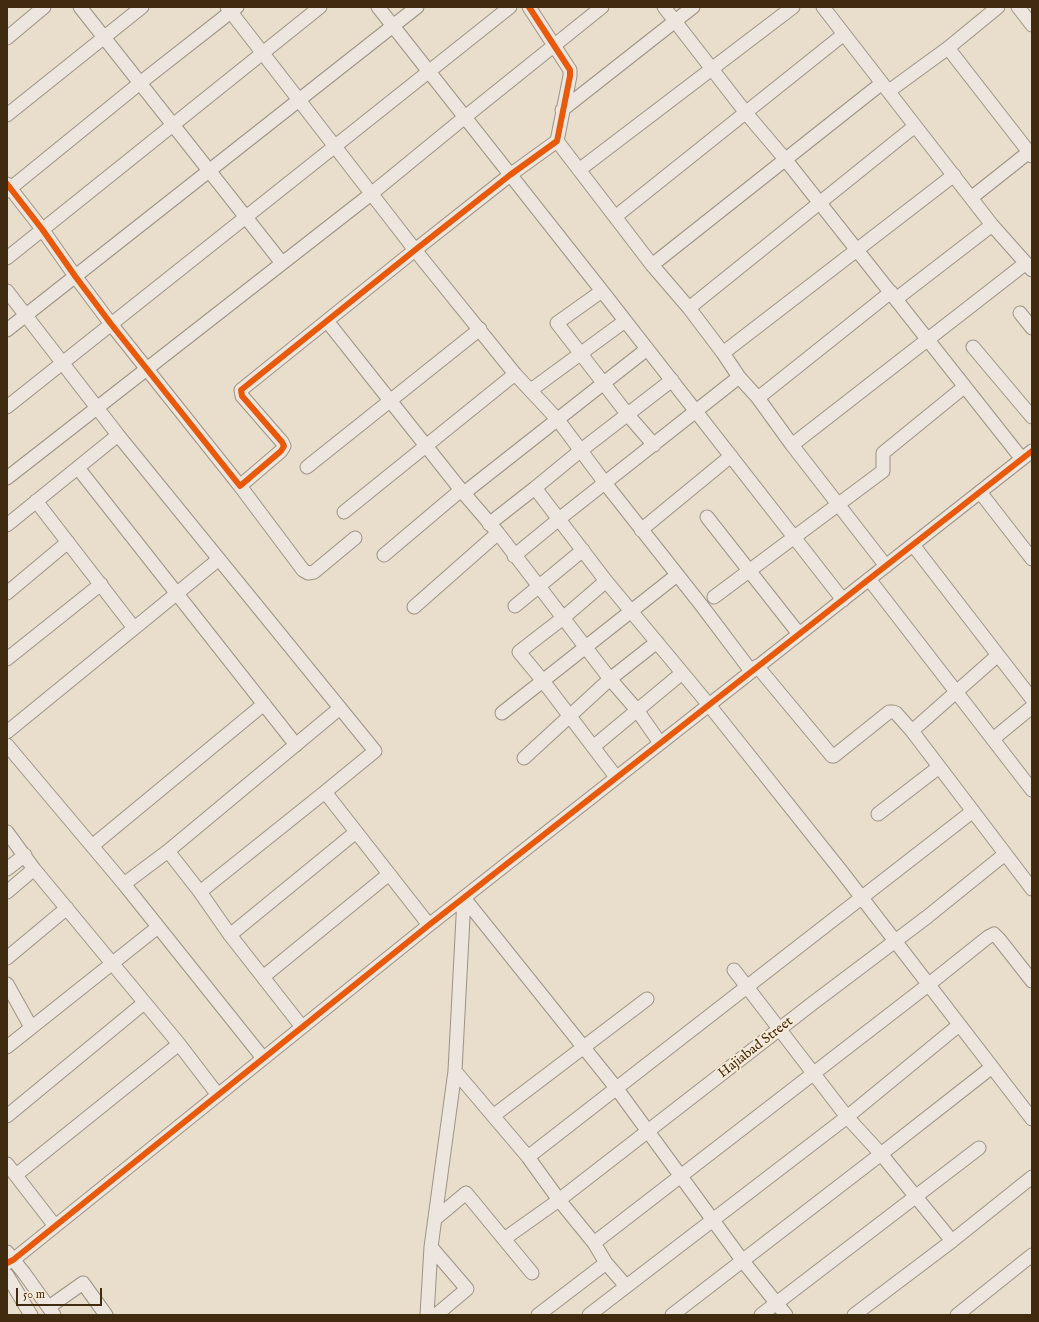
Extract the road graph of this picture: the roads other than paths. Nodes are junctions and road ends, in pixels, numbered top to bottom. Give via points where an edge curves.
1 (44, 7) edge
2 (80, 7) edge
3 (142, 7) edge
4 (320, 7) edge
5 (378, 7) edge
6 (417, 7) edge
7 (510, 7) edge
8 (528, 7) edge
9 (602, 7) edge
10 (664, 7) edge
11 (693, 7) edge
12 (793, 7) edge
13 (823, 7) edge
14 (998, 7) edge
15 (1018, 7) edge
16 (232, 9) edge
17 (675, 21) junction
18 (1032, 25) edge
19 (393, 26) junction
20 (844, 34) junction
21 (7, 38) edge
22 (104, 38) junction
23 (554, 45) junction
24 (948, 48) junction
25 (263, 53) junction
26 (712, 68) junction
27 (429, 71) junction
28 (140, 83) junction
29 (885, 87) junction
30 (299, 100) junction
31 (562, 110) junction
32 (746, 113) junction
33 (7, 115) edge
34 (465, 117) junction
35 (173, 125) junction
36 (916, 126) junction
37 (557, 141) junction
38 (334, 146) junction
39 (1031, 154) edge
40 (785, 159) junction
41 (579, 170) junction
42 (209, 171) junction
43 (510, 175) junction
44 (954, 175) junction
45 (8, 188) edge
46 (371, 194) junction
47 (971, 198) junction
48 (819, 204) junction
49 (246, 217) junction
50 (615, 217) junction
51 (992, 225) junction
52 (42, 229) junction
53 (415, 250) junction
54 (856, 250) junction
55 (7, 258) edge
56 (282, 263) junction
57 (652, 265) junction
58 (1029, 266) edge
59 (74, 276) junction
60 (602, 290) junction
61 (7, 291) edge
62 (893, 296) junction
63 (689, 308) junction
64 (1020, 313) dead end
65 (26, 315) junction
66 (327, 321) junction
67 (625, 321) junction
68 (111, 324) junction
69 (1032, 328) edge
70 (7, 330) edge
71 (480, 330) junction
72 (927, 340) junction
73 (973, 347) dead end
74 (647, 349) junction
75 (723, 353) junction
76 (580, 354) junction
77 (63, 362) junction
78 (146, 369) junction
79 (515, 374) junction
80 (739, 377) junction
81 (672, 380) junction
82 (604, 384) junction
83 (964, 387) junction
84 (531, 390) junction
85 (758, 398) junction
86 (391, 401) junction
87 (7, 407) edge
88 (97, 407) junction
89 (696, 411) junction
90 (628, 415) junction
91 (1032, 417) edge
92 (558, 420) junction
93 (118, 436) junction
94 (654, 445) junction
95 (792, 445) junction
96 (427, 446) junction
97 (580, 450) junction
98 (1027, 455) edge
99 (731, 456) junction
100 (307, 467) dead end
101 (78, 468) junction
102 (7, 478) edge
103 (605, 483) junction
104 (240, 486) junction
105 (535, 488) junction
106 (463, 491) junction
107 (980, 492) junction
108 (36, 502) junction
109 (838, 504) junction
110 (344, 512) dead end
111 (707, 517) dead end
112 (559, 519) junction
113 (7, 525) edge
114 (494, 529) junction
115 (641, 530) junction
116 (355, 538) dead end
117 (794, 538) junction
118 (68, 542) junction
119 (913, 545) junction
120 (583, 550) junction
121 (384, 555) dead end
122 (514, 556) junction
123 (219, 559) junction
124 (1032, 559) edge
125 (886, 566) junction
126 (749, 570) junction
127 (677, 575) junction
128 (869, 579) junction
129 (606, 581) junction
130 (101, 584) junction
131 (538, 586) junction
132 (7, 593) edge
133 (177, 594) junction
134 (714, 597) dead end
135 (843, 600) junction
136 (515, 606) dead end
137 (414, 607) dead end
138 (632, 611) junction
139 (563, 618) junction
140 (134, 628) junction
141 (799, 634) junction
142 (657, 642) junction
143 (586, 647) junction
144 (998, 655) junction
145 (7, 659) edge
146 (754, 669) junction
147 (682, 673) junction
148 (610, 679) junction
149 (543, 681) junction
150 (957, 692) junction
151 (1032, 699) edge
152 (264, 704) junction
153 (709, 705) junction
154 (1032, 707) edge
155 (340, 708) junction
156 (637, 710) junction
157 (502, 713) dead end
158 (569, 716) junction
159 (912, 731) junction
160 (7, 732) edge
161 (993, 739) junction
162 (660, 743) junction
163 (7, 745) edge
164 (296, 745) junction
165 (593, 747) junction
166 (524, 758) dead end
167 (939, 767) junction
168 (616, 777) junction
169 (1032, 790) edge
170 (325, 792) junction
171 (973, 811) junction
172 (878, 814) dead end
173 (7, 832) edge
174 (356, 832) junction
175 (92, 846) junction
176 (168, 851) junction
177 (1005, 854) junction
178 (25, 855) junction
179 (7, 869) edge
180 (34, 869) junction
181 (389, 874) junction
182 (124, 884) junction
183 (1032, 889) edge
184 (7, 892) edge
185 (200, 892) junction
186 (464, 898) junction
187 (862, 898) junction
188 (67, 908) junction
189 (429, 925) junction
190 (158, 927) junction
191 (230, 935) junction
192 (895, 941) junction
193 (7, 958) edge
194 (113, 963) junction
195 (734, 970) dead end
196 (263, 977) junction
197 (1032, 981) edge
198 (7, 984) edge
199 (928, 985) junction
200 (746, 986) junction
201 (647, 1000) dead end
202 (144, 1002) junction
203 (959, 1025) junction
204 (31, 1027) junction
205 (302, 1027) junction
206 (780, 1030) junction
207 (179, 1044) junction
208 (7, 1046) edge
209 (584, 1047) junction
210 (263, 1058) junction
211 (992, 1067) junction
212 (454, 1071) junction
213 (814, 1074) junction
214 (617, 1089) junction
215 (218, 1095) junction
216 (7, 1116) edge
217 (493, 1116) junction
218 (847, 1117) junction
219 (1032, 1119) edge
220 (648, 1132) junction
221 (979, 1148) dead end
222 (882, 1154) junction
223 (528, 1157) junction
224 (7, 1164) edge
225 (16, 1175) junction
226 (681, 1176) junction
227 (1032, 1177) edge
228 (916, 1197) junction
229 (560, 1200) junction
230 (435, 1219) junction
231 (714, 1220) junction
232 (55, 1226) junction
233 (504, 1240) junction
234 (952, 1241) junction
235 (594, 1243) junction
236 (431, 1247) junction
237 (1032, 1255) edge
238 (9, 1258) edge
239 (742, 1260) junction
240 (606, 1263) junction
241 (532, 1273) dead end
242 (7, 1275) edge
243 (626, 1286) junction
244 (777, 1303) junction
245 (52, 1311) edge
246 (31, 1315) edge
247 (106, 1315) edge
248 (427, 1315) edge
249 (436, 1315) edge
250 (538, 1315) edge
251 (589, 1315) edge
252 (672, 1315) edge
253 (761, 1315) edge
254 (786, 1315) edge
255 (854, 1315) edge
256 (957, 1315) edge

1 - 21 street
2 - 22 street
3 - 22 street
4 - 25 street
5 - 19 street
6 - 19 street
7 - 27 street
8 - 23 street
9 - 23 street
10 - 17 street
11 - 17 street
12 - 26 street
13 - 20 street
14 - 24 street
15 - 18 street
16 - 25 street
16 - 28 street
17 - 26 street
17 - 31 street
19 - 27 street
19 - 30 street
20 - 29 street
20 - 32 street
22 - 28 street
22 - 33 street
23 - 31 street via 570,70
23 - 34 street
24 - 29 street
24 - 39 street
25 - 30 street
25 - 35 street
26 - 32 street
26 - 41 street
27 - 34 street
27 - 38 street
28 - 35 street
28 - 45 street
29 - 36 street
29 - 40 street
30 - 38 street
30 - 42 street
31 - 37 street
32 - 40 street
32 - 50 street
34 - 43 street
34 - 46 street
35 - 42 street
35 - 52 street
36 - 44 street
36 - 48 street
37 - 41 street
37 - 43 street
38 - 46 street
38 - 49 street
39 - 47 street
40 - 48 street
40 - 57 street
41 - 50 street
42 - 49 street
42 - 59 street
43 - 53 street
43 - 60 street
44 - 47 street
44 - 54 street
45 - 52 street
46 - 53 street
46 - 56 street
47 - 51 street
48 - 54 street
48 - 63 street
49 - 56 street
49 - 68 street
50 - 57 street
51 - 58 street
51 - 62 street
52 - 55 street
52 - 59 street
53 - 66 street
53 - 71 street
54 - 62 street
54 - 75 street
56 - 78 street
57 - 63 street
58 - 72 street
59 - 65 street
59 - 68 street
60 - 67 street
60 - 76 street via 557,323
61 - 65 street
62 - 72 street
62 - 85 street
63 - 75 street
64 - 69 street
65 - 70 street
65 - 77 street
66 - 86 street
66 - 104 street via 241,390 242,396 284,446 281,452
67 - 74 street
67 - 76 street
68 - 77 street
68 - 78 street
71 - 79 street
71 - 86 street
72 - 83 street
72 - 95 street
73 - 91 street
74 - 81 street
74 - 82 street
75 - 80 street
76 - 82 street
76 - 84 street
77 - 87 street
77 - 88 street
78 - 88 street
78 - 104 street
79 - 84 street
79 - 96 street
80 - 85 street
80 - 89 street
81 - 89 street
81 - 90 street
82 - 90 street
82 - 92 street
83 - 98 street
83 - 109 street via 883,453 882,471
84 - 92 street
85 - 95 street
86 - 96 street
86 - 100 street
88 - 93 street
88 - 102 street
89 - 94 street
89 - 99 street
90 - 94 street
90 - 97 street
92 - 97 street
92 - 106 street
93 - 101 street
93 - 123 street
94 - 103 street
95 - 109 street
96 - 106 street
96 - 110 street
97 - 103 street
97 - 105 street
98 - 107 street
99 - 115 street
99 - 117 street
101 - 108 street
101 - 133 street
103 - 112 street
103 - 115 street
104 - 116 street via 303,570 308,573 314,572
105 - 112 street
105 - 114 street
106 - 114 street
106 - 121 street
107 - 119 street
107 - 124 street
108 - 113 street
108 - 118 street
109 - 117 street
109 - 125 street
111 - 126 street
112 - 120 street
112 - 122 street
114 - 122 street
114 - 137 street
115 - 127 street
117 - 126 street
117 - 135 street
118 - 130 street
118 - 132 street
119 - 125 street
119 - 144 street
120 - 129 street
120 - 131 street
122 - 131 street
123 - 133 street
123 - 155 street
125 - 128 street
126 - 134 street
126 - 141 street
127 - 138 street
127 - 146 street
128 - 135 street
128 - 150 street
129 - 138 street
129 - 139 street
130 - 140 street
130 - 145 street
131 - 136 street
131 - 139 street
133 - 140 street
133 - 152 street
135 - 141 street
138 - 142 street
138 - 143 street
139 - 143 street
139 - 149 street via 519,652
140 - 160 street
141 - 146 street
142 - 147 street
142 - 148 street
143 - 148 street
143 - 149 street
144 - 150 street
144 - 151 street
146 - 153 street
146 - 159 street via 832,756 889,712 896,713
147 - 153 street
147 - 156 street
148 - 156 street
148 - 158 street
149 - 157 street
149 - 158 street
150 - 159 street
150 - 161 street
152 - 164 street
152 - 175 street
153 - 162 street
153 - 187 street
154 - 161 street
155 - 164 street
155 - 170 street via 375,751
156 - 162 street
156 - 165 street
158 - 165 street
158 - 166 street
159 - 167 street
161 - 169 street
162 - 168 street
163 - 175 street
164 - 176 street
165 - 168 street
167 - 171 street
167 - 172 street
168 - 186 street
170 - 174 street
170 - 185 street
171 - 177 street
171 - 187 street
173 - 178 street
174 - 181 street
174 - 191 street
175 - 182 street
176 - 182 street
176 - 185 street
177 - 183 street
177 - 192 street, Hajiabad Street
178 - 179 street
178 - 180 street
180 - 184 street
180 - 188 street
181 - 189 street
181 - 196 street
182 - 190 street
185 - 191 street
186 - 189 street
186 - 209 street
186 - 212 street
187 - 192 street
187 - 200 street
188 - 193 street
188 - 194 street
189 - 205 street
190 - 194 street
190 - 210 street
191 - 196 street
192 - 199 street
192 - 206 street, Hajiabad Street
194 - 202 street
194 - 204 street
195 - 200 street
196 - 205 street
197 - 199 street via 994,934 988,936
198 - 204 street
199 - 203 street
199 - 213 street
200 - 206 street
200 - 214 street
201 - 209 street
202 - 207 street
202 - 216 street
203 - 211 street
203 - 218 street
204 - 208 street
205 - 210 street
206 - 213 street
206 - 220 street, Hajiabad Street
207 - 215 street
207 - 225 street
209 - 214 street
209 - 217 street
210 - 215 street
211 - 219 street
211 - 222 street
212 - 217 street
212 - 230 street
213 - 218 street
213 - 226 street
214 - 220 street
214 - 223 street
215 - 232 street
217 - 223 street
218 - 222 street
218 - 231 street
220 - 226 street
220 - 229 street, Hajiabad Street
221 - 228 street
222 - 228 street
222 - 239 street
223 - 229 street
224 - 225 street
225 - 232 street
226 - 231 street
226 - 235 street
227 - 234 street
228 - 234 street
228 - 244 street
229 - 233 street, Hajiabad Street
229 - 235 street
230 - 233 street via 466,1193
230 - 236 street
231 - 239 street
231 - 243 street
232 - 238 street
233 - 241 street
234 - 255 street
235 - 240 street
236 - 248 street
236 - 249 street via 467,1289
237 - 256 street
238 - 245 street
239 - 244 street
239 - 252 street
240 - 243 street
240 - 250 street
242 - 246 street
243 - 251 street
244 - 253 street
244 - 254 street
245 - 247 street via 83,1283

